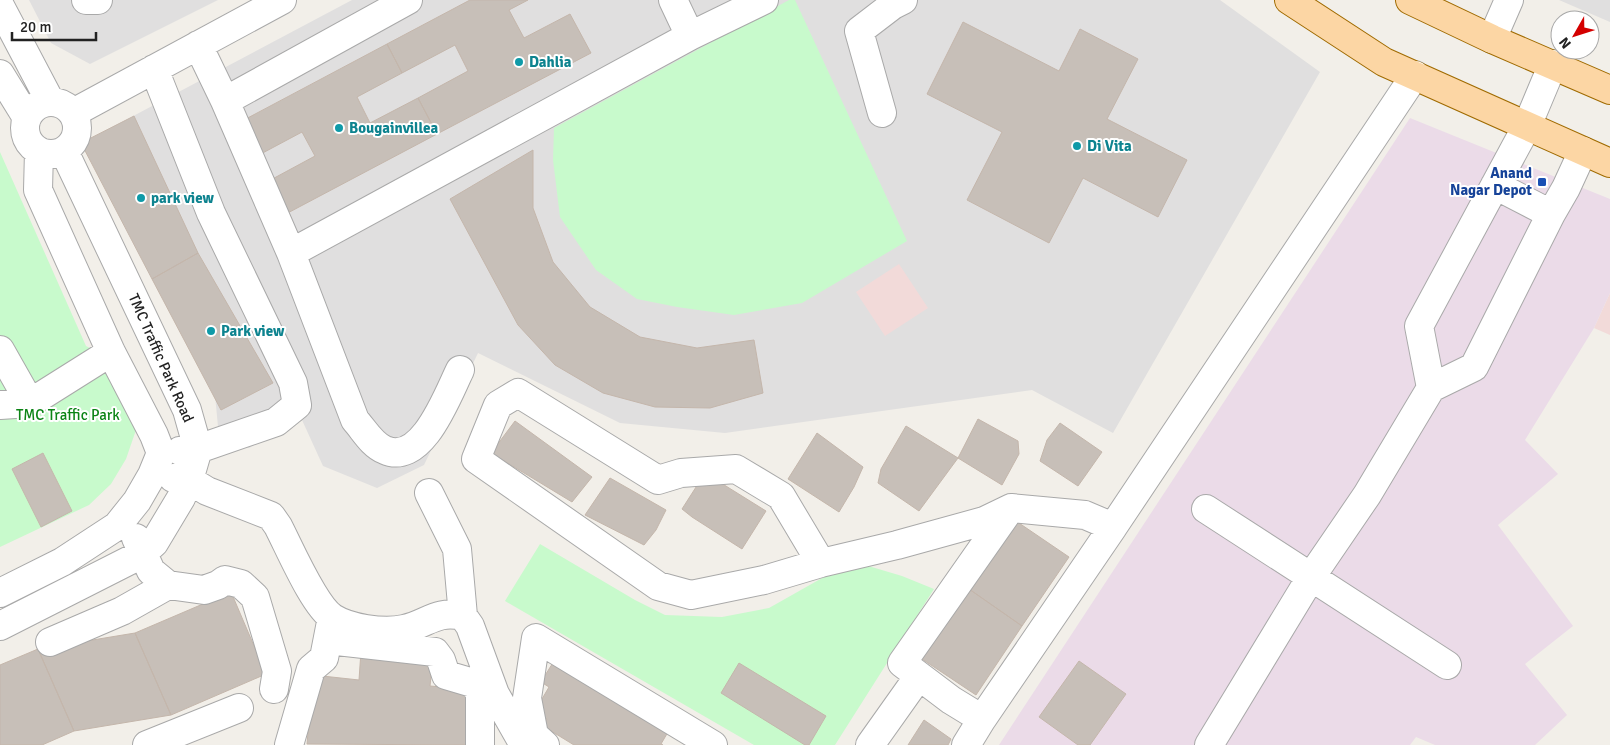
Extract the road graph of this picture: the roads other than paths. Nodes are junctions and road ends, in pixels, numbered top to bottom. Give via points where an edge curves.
1 (86, 0) edge
2 (98, 0) edge
3 (282, 0) edge
4 (408, 0) edge
5 (673, 0) edge
6 (764, 0) edge
7 (903, 0) edge
8 (1289, 0) edge
9 (1410, 0) edge
10 (1510, 0) edge
11 (0, 6) edge
12 (1441, 7) edge
13 (690, 36) junction
14 (1492, 39) junction
15 (198, 45) junction
16 (1553, 64) junction
17 (154, 68) junction
18 (0, 74) edge
19 (1414, 75) junction
20 (1610, 90) edge
21 (225, 101) junction
22 (61, 107) junction
23 (882, 113) dead end
24 (27, 118) junction
25 (1527, 126) junction
26 (51, 151) junction
27 (1583, 151) junction
28 (1610, 163) edge
29 (1496, 186) junction
30 (1551, 214) junction
31 (291, 253) junction
32 (0, 350) edge
33 (112, 352) junction
34 (460, 370) dead end
35 (1431, 388) junction
36 (30, 403) junction
37 (0, 405) edge
38 (198, 449) junction
39 (157, 464) junction
40 (190, 480) junction
41 (429, 493) dead end
42 (1011, 508) junction
43 (1206, 509) dead end
44 (126, 515) junction
45 (1113, 527) junction
46 (142, 554) junction
47 (821, 563) junction
48 (1311, 577) junction
49 (168, 584) junction
50 (0, 593) edge
51 (463, 616) junction
52 (0, 626) edge
53 (330, 629) junction
54 (390, 639) junction
55 (50, 642) dead end
56 (1447, 665) dead end
57 (920, 676) junction
58 (274, 689) dead end
59 (239, 708) dead end
60 (982, 719) junction
61 (701, 742) edge
62 (147, 745) edge
63 (289, 745) edge
64 (480, 745) edge
65 (524, 745) edge
66 (545, 745) edge
67 (870, 745) edge
68 (966, 745) edge
69 (1210, 745) edge

1 - 2 street
3 - 15 street
4 - 21 street
5 - 13 street
6 - 13 street
7 - 23 street via 859,31
8 - 19 main road via 1384,62
9 - 12 main road
10 - 14 street
11 - 22 street
12 - 14 main road
13 - 31 street
14 - 16 main road
15 - 17 street
15 - 21 street
16 - 20 main road
16 - 25 street
17 - 22 street
17 - 38 street via 211,213 293,383 297,406 276,422
18 - 24 street
19 - 25 main road
19 - 45 street
21 - 31 street
22 - 24 street via 34,107
22 - 26 street via 76,120 77,129 71,145
24 - 26 street via 25,130 32,145
25 - 27 main road
25 - 29 street
26 - 33 street via 38,190
26 - 38 street, TMC Traffic Park Road via 187,410
27 - 28 main road
27 - 30 street
29 - 30 street
29 - 35 street via 1420,326
30 - 35 street via 1474,367
31 - 34 street via 355,420 372,441 386,451 402,452 420,442
32 - 36 street
33 - 36 street
33 - 39 street via 154,435
35 - 48 street via 1367,495
36 - 37 street
38 - 39 street
38 - 40 street
39 - 40 street
39 - 44 street
40 - 46 street via 154,544
40 - 53 street via 207,491 271,516
41 - 51 street via 457,549
42 - 45 street via 1085,516
42 - 47 street via 984,521
42 - 57 street via 902,663
43 - 48 street
44 - 46 street
44 - 50 street via 116,526 62,562
45 - 60 street
46 - 49 street via 152,571
46 - 52 street
47 - 47 street via 764,580 691,595 658,586 476,459 498,404 518,393 658,480 681,473 736,469 781,496
48 - 56 street
48 - 69 street
49 - 55 street via 122,611
49 - 58 street via 204,590 226,580 241,584 255,596 276,671
51 - 54 street via 441,614
51 - 65 street via 470,626 495,694
53 - 54 street via 349,626
53 - 63 street via 324,658 310,669
54 - 64 street via 435,652 446,675 473,683 480,693
57 - 60 street
57 - 67 street
59 - 62 street
60 - 68 street
61 - 66 street via 536,638 528,698 534,735

